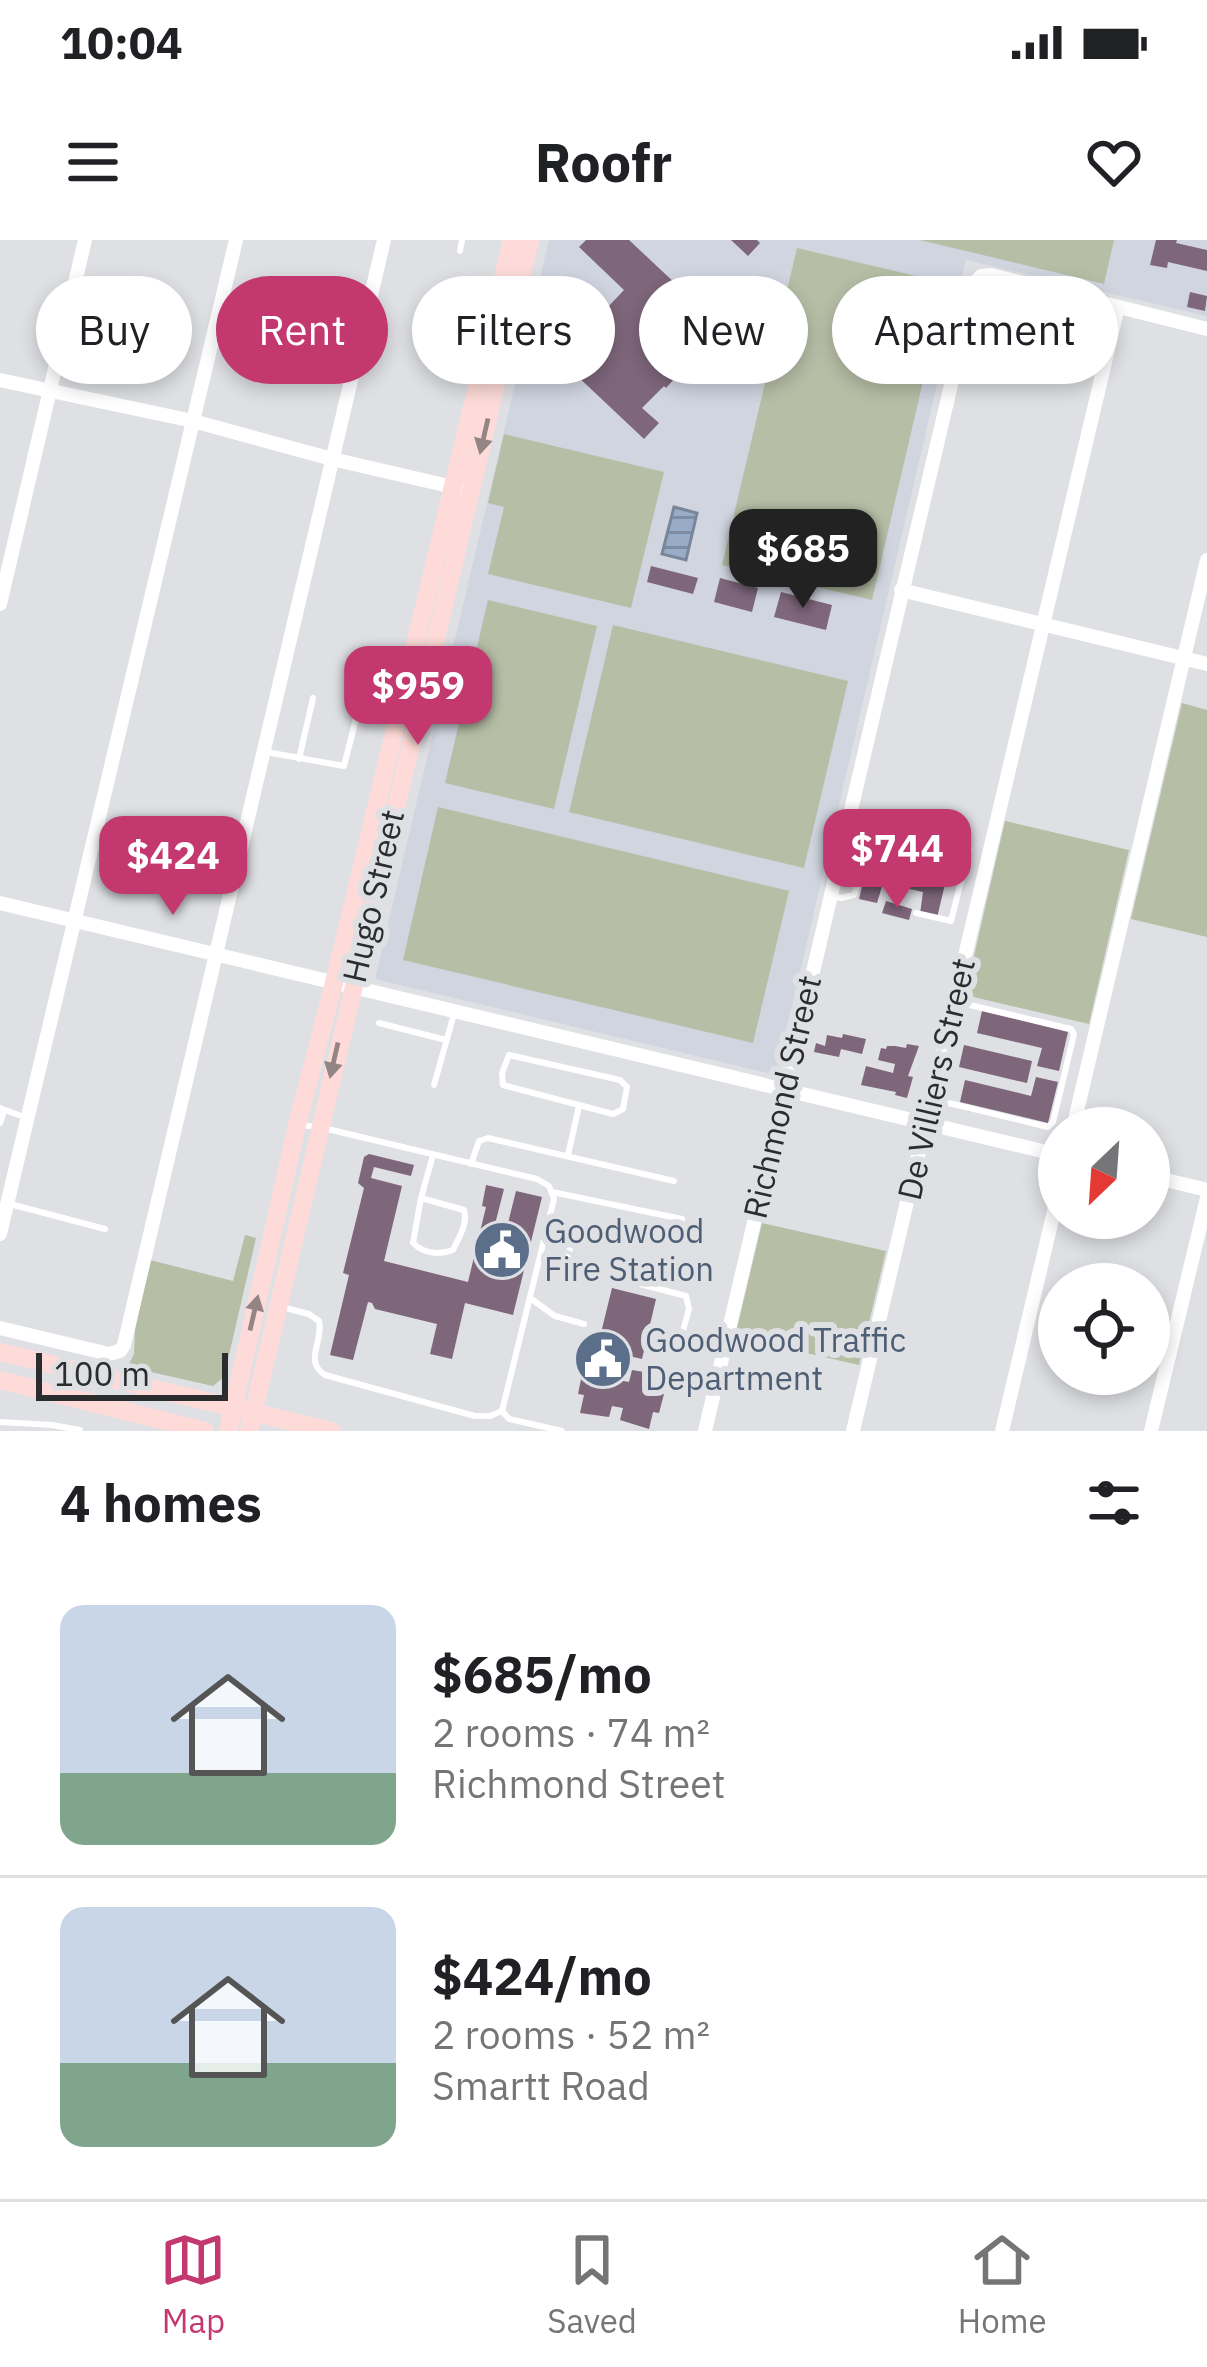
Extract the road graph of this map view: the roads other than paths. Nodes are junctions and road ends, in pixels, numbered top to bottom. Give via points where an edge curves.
1 (85, 240) edge
2 (236, 240) edge
3 (384, 240) edge
4 (462, 240) edge
5 (512, 240) edge
6 (530, 240) edge
7 (460, 251) dead end
8 (506, 276) edge
9 (519, 276) edge
10 (1118, 307) edge
11 (1207, 329) edge
12 (0, 380) edge
13 (486, 384) edge
14 (951, 384) edge
15 (1100, 384) edge
16 (50, 392) junction
17 (193, 421) junction
18 (332, 459) junction
19 (461, 489) junction
20 (1207, 560) edge
21 (901, 590) junction
22 (0, 604) edge
23 (1042, 626) junction
24 (1183, 658) junction
25 (1207, 664) edge
26 (313, 698) dead end
27 (360, 703) dead end
28 (263, 752) junction
29 (299, 759) junction
30 (969, 850) dead end
31 (863, 869) dead end
32 (829, 896) junction
33 (0, 903) edge
34 (916, 914) dead end
35 (75, 921) junction
36 (216, 954) junction
37 (343, 984) junction
38 (954, 1001) junction
39 (455, 1010) junction
40 (379, 1023) dead end
41 (446, 1040) junction
42 (1064, 1079) junction
43 (1084, 1082) junction
44 (434, 1085) dead end
45 (783, 1089) junction
46 (931, 1099) junction
47 (579, 1105) junction
48 (1078, 1107) edge
49 (2, 1109) edge
50 (28, 1118) junction
51 (0, 1123) edge
52 (926, 1123) junction
53 (297, 1124) junction
54 (319, 1127) junction
55 (1038, 1150) edge
56 (433, 1155) junction
57 (568, 1155) junction
58 (471, 1164) junction
59 (674, 1181) dead end
60 (1170, 1183) edge
61 (552, 1192) junction
62 (1207, 1194) edge
63 (421, 1198) junction
64 (278, 1207) junction
65 (4, 1208) edge
66 (299, 1212) junction
67 (682, 1219) dead end
68 (105, 1229) dead end
69 (575, 1229) dead end
70 (0, 1234) edge
71 (1047, 1239) edge
72 (540, 1258) junction
73 (566, 1264) junction
74 (530, 1298) junction
75 (278, 1306) junction
76 (584, 1324) dead end
77 (0, 1328) edge
78 (0, 1352) edge
79 (676, 1354) dead end
80 (0, 1380) edge
81 (0, 1394) edge
82 (60, 1395) junction
83 (233, 1408) junction
84 (502, 1411) junction
85 (0, 1422) edge
86 (251, 1422) edge
87 (80, 1430) edge
88 (205, 1431) edge
89 (228, 1431) edge
90 (331, 1431) edge
91 (562, 1431) edge
92 (705, 1431) edge
93 (853, 1431) edge
94 (1002, 1431) edge
95 (1151, 1431) edge

1 - 16 street
2 - 17 street
3 - 18 street
4 - 7 lane
5 - 8 street, Hugo Street
6 - 9 street, Hugo Street
10 - 11 street
12 - 16 street
13 - 19 street, Hugo Street
14 - 21 street, Richmond Street
15 - 23 street, De Villiers Street
16 - 17 street
16 - 22 street
17 - 18 street
17 - 35 street
18 - 19 street
18 - 28 street
19 - 37 street, Hugo Street
20 - 24 street
21 - 23 street
21 - 32 street, Richmond Street
23 - 24 street
23 - 38 street, De Villiers Street
24 - 25 street
24 - 43 street
26 - 29 lane
27 - 29 lane via 344,766
28 - 29 lane
28 - 36 street
30 - 34 lane via 951,921
31 - 32 lane via 854,895
32 - 45 street, Richmond Street
33 - 35 street
35 - 36 street
35 - 50 street
36 - 37 street
36 - 77 street via 124,1345 109,1354
37 - 39 street
37 - 53 street, Hugo Street
37 -> 54 street, Hugo Street
38 - 42 lane via 1071,1029
38 - 46 street, De Villiers Street
39 - 41 lane
39 - 45 street
40 - 41 lane
41 - 44 lane
42 - 43 lane
42 - 46 lane via 1048,1127
43 - 48 street
45 - 52 street
45 - 92 street, Richmond Street
46 - 52 street, De Villiers Street
47 - 47 lane via 503,1084 506,1058 627,1087 617,1114
47 - 57 lane
49 - 50 lane
49 - 51 lane
50 - 65 street
52 - 55 street
52 - 93 street, De Villiers Street
53 - 54 lane
53 - 64 street, Hugo Street
54 - 56 lane
54 - 66 street, Hugo Street
56 - 58 lane
56 - 63 lane
57 - 58 lane via 483,1138
57 - 59 lane
58 - 61 lane via 537,1179
60 - 62 street
61 - 67 lane
61 - 72 lane
62 - 95 street
63 - 63 lane via 464,1210 454,1250 434,1253 413,1243
64 - 66 street
83 -> 64 street, Hugo Street
65 - 68 lane
65 - 70 street
66 - 75 street, Hugo Street
69 - 73 lane
71 - 94 street
72 - 73 lane
72 - 74 lane
73 - 79 lane via 686,1296
74 - 76 lane
74 - 84 lane
75 - 84 lane via 319,1321 313,1360 326,1375 475,1416
75 - 86 street, Hugo Street
78 - 83 street
80 - 82 street
81 - 82 street
82 - 88 street
83 - 86 street
83 - 89 street, Hugo Street
84 - 91 lane
85 - 87 lane
86 - 90 street

